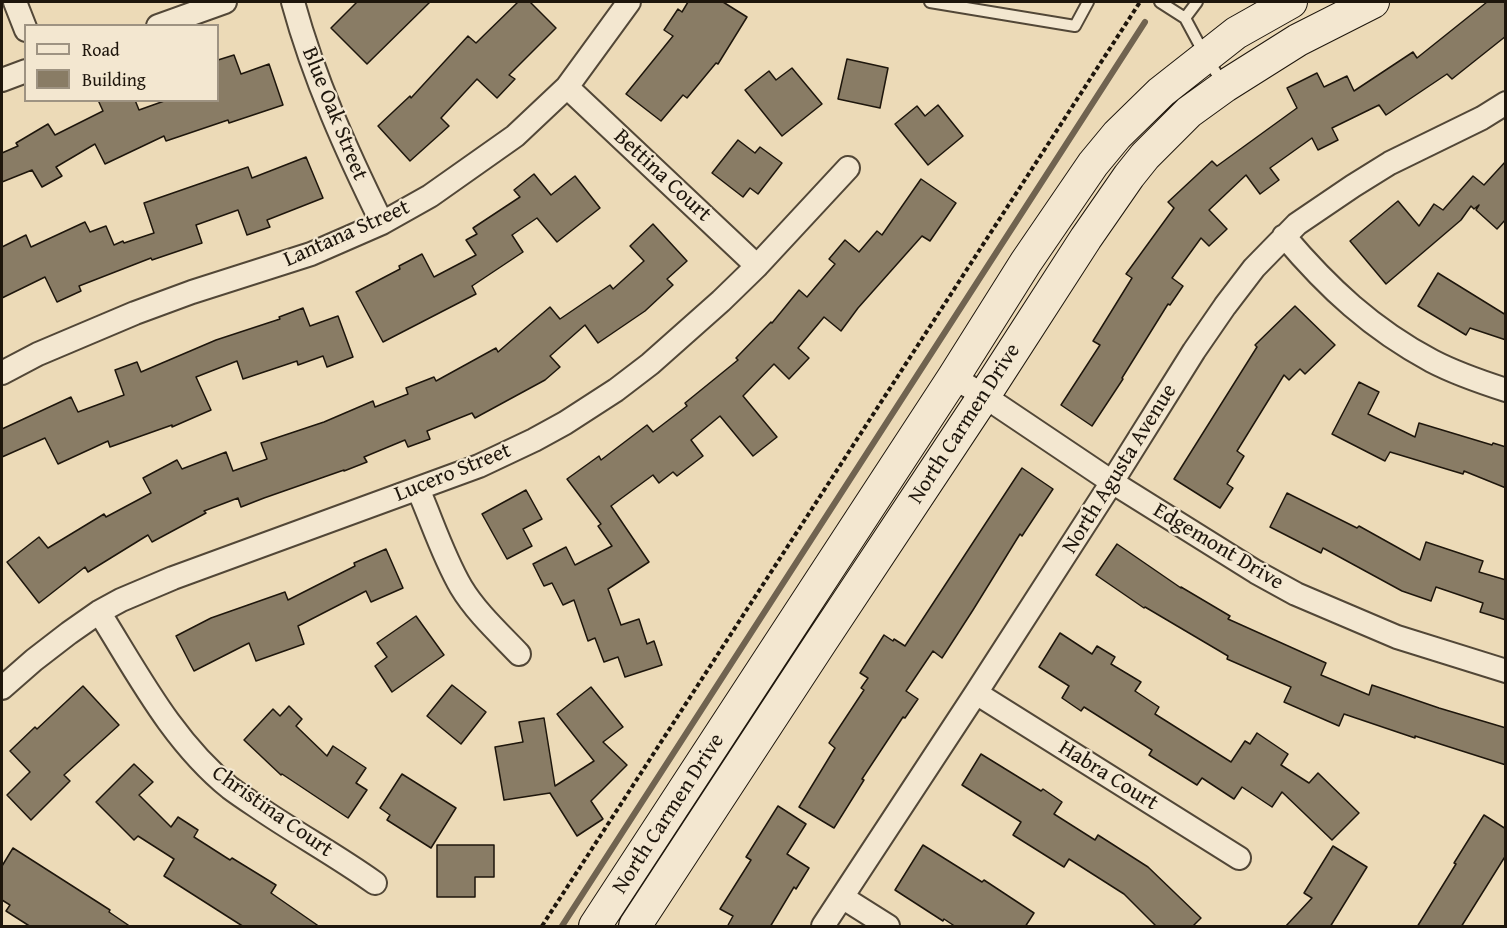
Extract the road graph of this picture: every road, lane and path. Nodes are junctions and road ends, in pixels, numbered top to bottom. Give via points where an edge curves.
1 (15, 2) edge
2 (225, 2) edge
3 (293, 2) edge
4 (629, 2) edge
5 (930, 2) edge
6 (1088, 2) edge
7 (1140, 2) edge
8 (1160, 2) edge
9 (1197, 2) edge
10 (1291, 2) edge
11 (1373, 2) edge
12 (1185, 18) junction
13 (164, 24) edge
14 (24, 25) edge
15 (1206, 57) junction
16 (24, 72) edge
17 (2, 80) edge
18 (1225, 86) junction
19 (567, 87) junction
20 (1506, 103) edge
21 (848, 168) dead end
22 (382, 223) junction
23 (1284, 236) junction
24 (757, 266) junction
25 (2, 373) edge
26 (953, 378) junction
27 (1506, 390) edge
28 (984, 396) junction
29 (1112, 482) junction
30 (418, 489) junction
31 (99, 612) junction
32 (519, 654) dead end
33 (1506, 671) edge
34 (2, 688) edge
35 (976, 693) junction
36 (1239, 858) dead end
37 (375, 883) dead end
38 (842, 897) junction
39 (542, 927) edge
40 (595, 927) edge
41 (635, 927) edge
42 (823, 927) edge
43 (888, 927) edge

1 - 14 street
2 - 13 street
3 - 22 street, Blue Oak Street via 312,64
4 - 19 street, Lantana Street
5 - 6 lane via 1075,26
7 - 39 path
8 - 12 lane
9 - 12 lane
10 - 15 main road, North Carmen Drive via 1236,33
11 - 18 main road, North Carmen Drive via 1298,40
12 - 15 lane
15 - 18 lane
15 - 26 main road, North Carmen Drive via 1161,92 1093,164
16 - 17 street
18 - 28 main road, North Carmen Drive via 1189,112 1129,176
19 - 22 street, Lantana Street via 515,136 429,196
19 - 24 street, Bettina Court
20 - 23 street, North Agusta Avenue via 1390,163
21 - 24 street, Lucero Street
22 - 25 street, Lantana Street via 311,254 135,313
23 - 27 street via 1341,298 1396,340 1434,362
23 - 29 street, North Agusta Avenue via 1254,268 1194,351
24 - 30 street, Lucero Street via 616,390 534,440
26 - 28 street, Edgemont Drive
26 - 40 main road, North Carmen Drive
28 - 29 street, Edgemont Drive
28 - 41 main road, North Carmen Drive
29 - 33 street, Edgemont Drive via 1296,594 1396,637
29 - 35 street, North Agusta Avenue
30 - 31 street, Lucero Street via 174,578
30 - 32 street via 463,589
31 - 34 street, Lucero Street
31 - 37 street, Christina Court via 160,710 204,764 247,800
35 - 36 street, Habra Court
35 - 38 street, North Agusta Avenue
38 - 42 street, North Agusta Avenue
38 - 43 street

